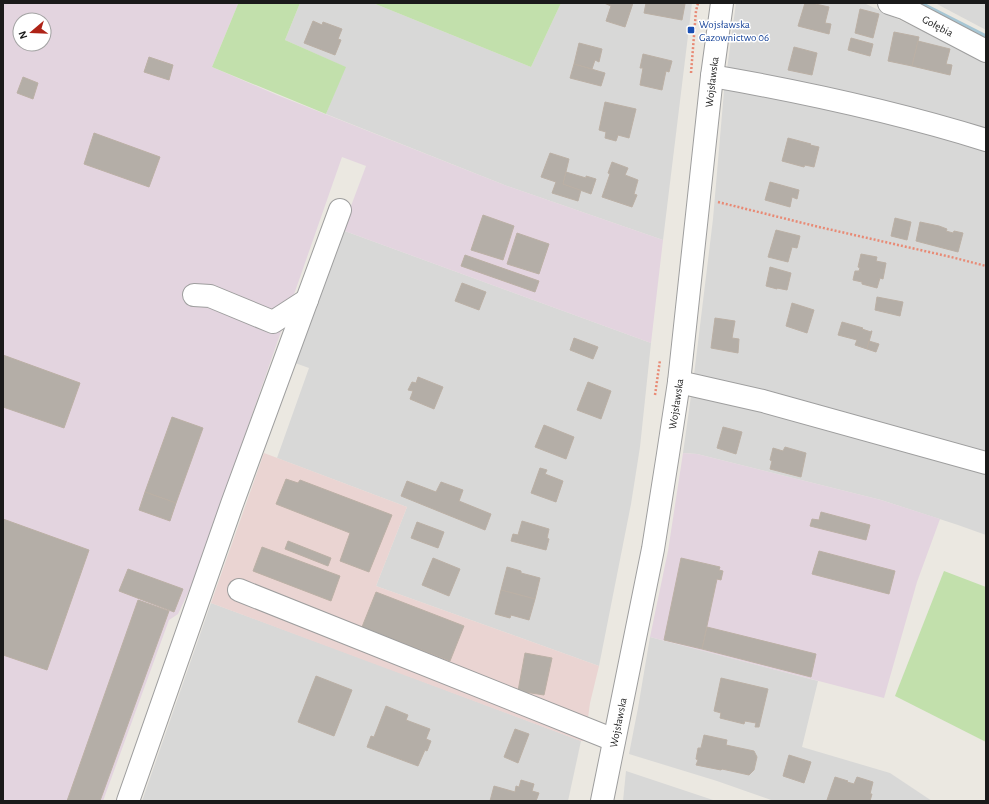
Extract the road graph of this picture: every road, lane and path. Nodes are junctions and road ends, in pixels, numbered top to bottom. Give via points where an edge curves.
1 (698, 3) edge
2 (722, 3) edge
3 (889, 3) edge
4 (986, 51) edge
5 (701, 75) junction
6 (986, 140) edge
7 (698, 198) junction
8 (340, 210) dead end
9 (986, 266) edge
10 (194, 295) dead end
11 (307, 300) junction
12 (660, 358) dead end
13 (678, 382) junction
14 (655, 397) dead end
15 (986, 463) edge
16 (240, 590) dead end
17 (614, 740) junction
18 (128, 801) edge
19 (602, 801) edge

1 - 5 path via 696,12
2 - 5 street, Wojsławska
3 - 4 street, Gołębia via 904,8
5 - 6 street via 814,95
5 - 7 street, Wojsławska
7 - 9 path
7 - 13 street, Wojsławska
8 - 11 street
10 - 11 street via 210,296 274,322
11 - 18 street
12 - 14 path
13 - 15 street via 763,401
13 - 17 street, Wojsławska via 653,549
16 - 17 street
17 - 19 street, Wojsławska

